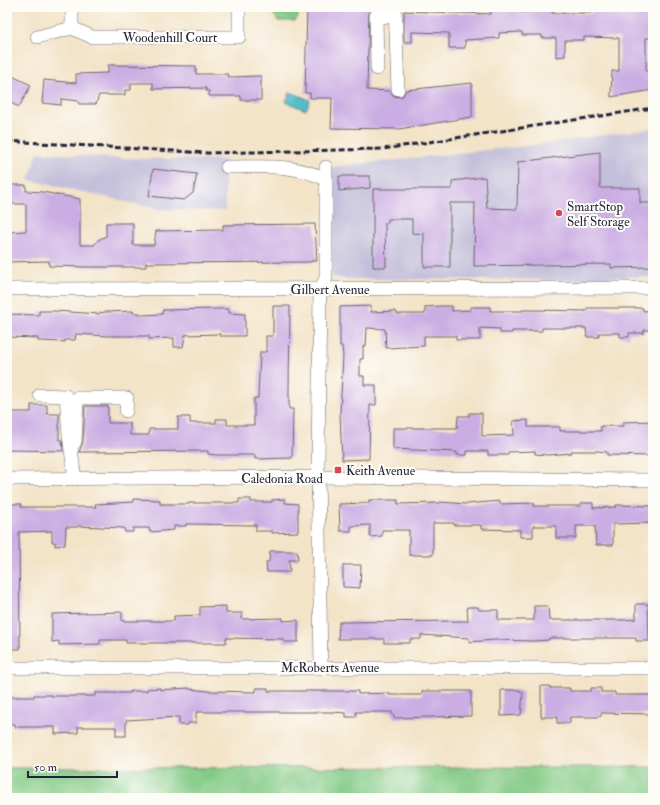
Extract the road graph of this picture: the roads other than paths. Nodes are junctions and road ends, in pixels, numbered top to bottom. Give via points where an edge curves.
1 (72, 7) edge
2 (239, 7) edge
3 (395, 12) edge
4 (72, 28) junction
5 (37, 38) dead end
6 (377, 69) dead end
7 (398, 89) dead end
8 (227, 167) dead end
9 (653, 288) edge
10 (7, 289) edge
11 (320, 289) junction
12 (40, 395) dead end
13 (126, 411) dead end
14 (71, 447) junction
15 (318, 477) junction
16 (7, 479) edge
17 (75, 479) junction
18 (653, 480) edge
19 (320, 667) junction
20 (7, 668) edge
21 (653, 668) edge

1 - 4 street
2 - 4 street, Woodenhill Court via 239,37 92,37
3 - 6 street via 376,16
3 - 7 street
4 - 5 street
8 - 11 street via 292,167 326,173 326,278
9 - 11 street, Gilbert Avenue
10 - 11 street, Gilbert Avenue
11 - 15 street
12 - 14 street via 66,396
13 - 14 street via 127,398 77,398 75,442
14 - 17 street
15 - 17 street, Caledonia Road
15 - 18 street, Caledonia Road
15 - 19 street
16 - 17 street, Caledonia Road
19 - 20 street, McRoberts Avenue
19 - 21 street, McRoberts Avenue

